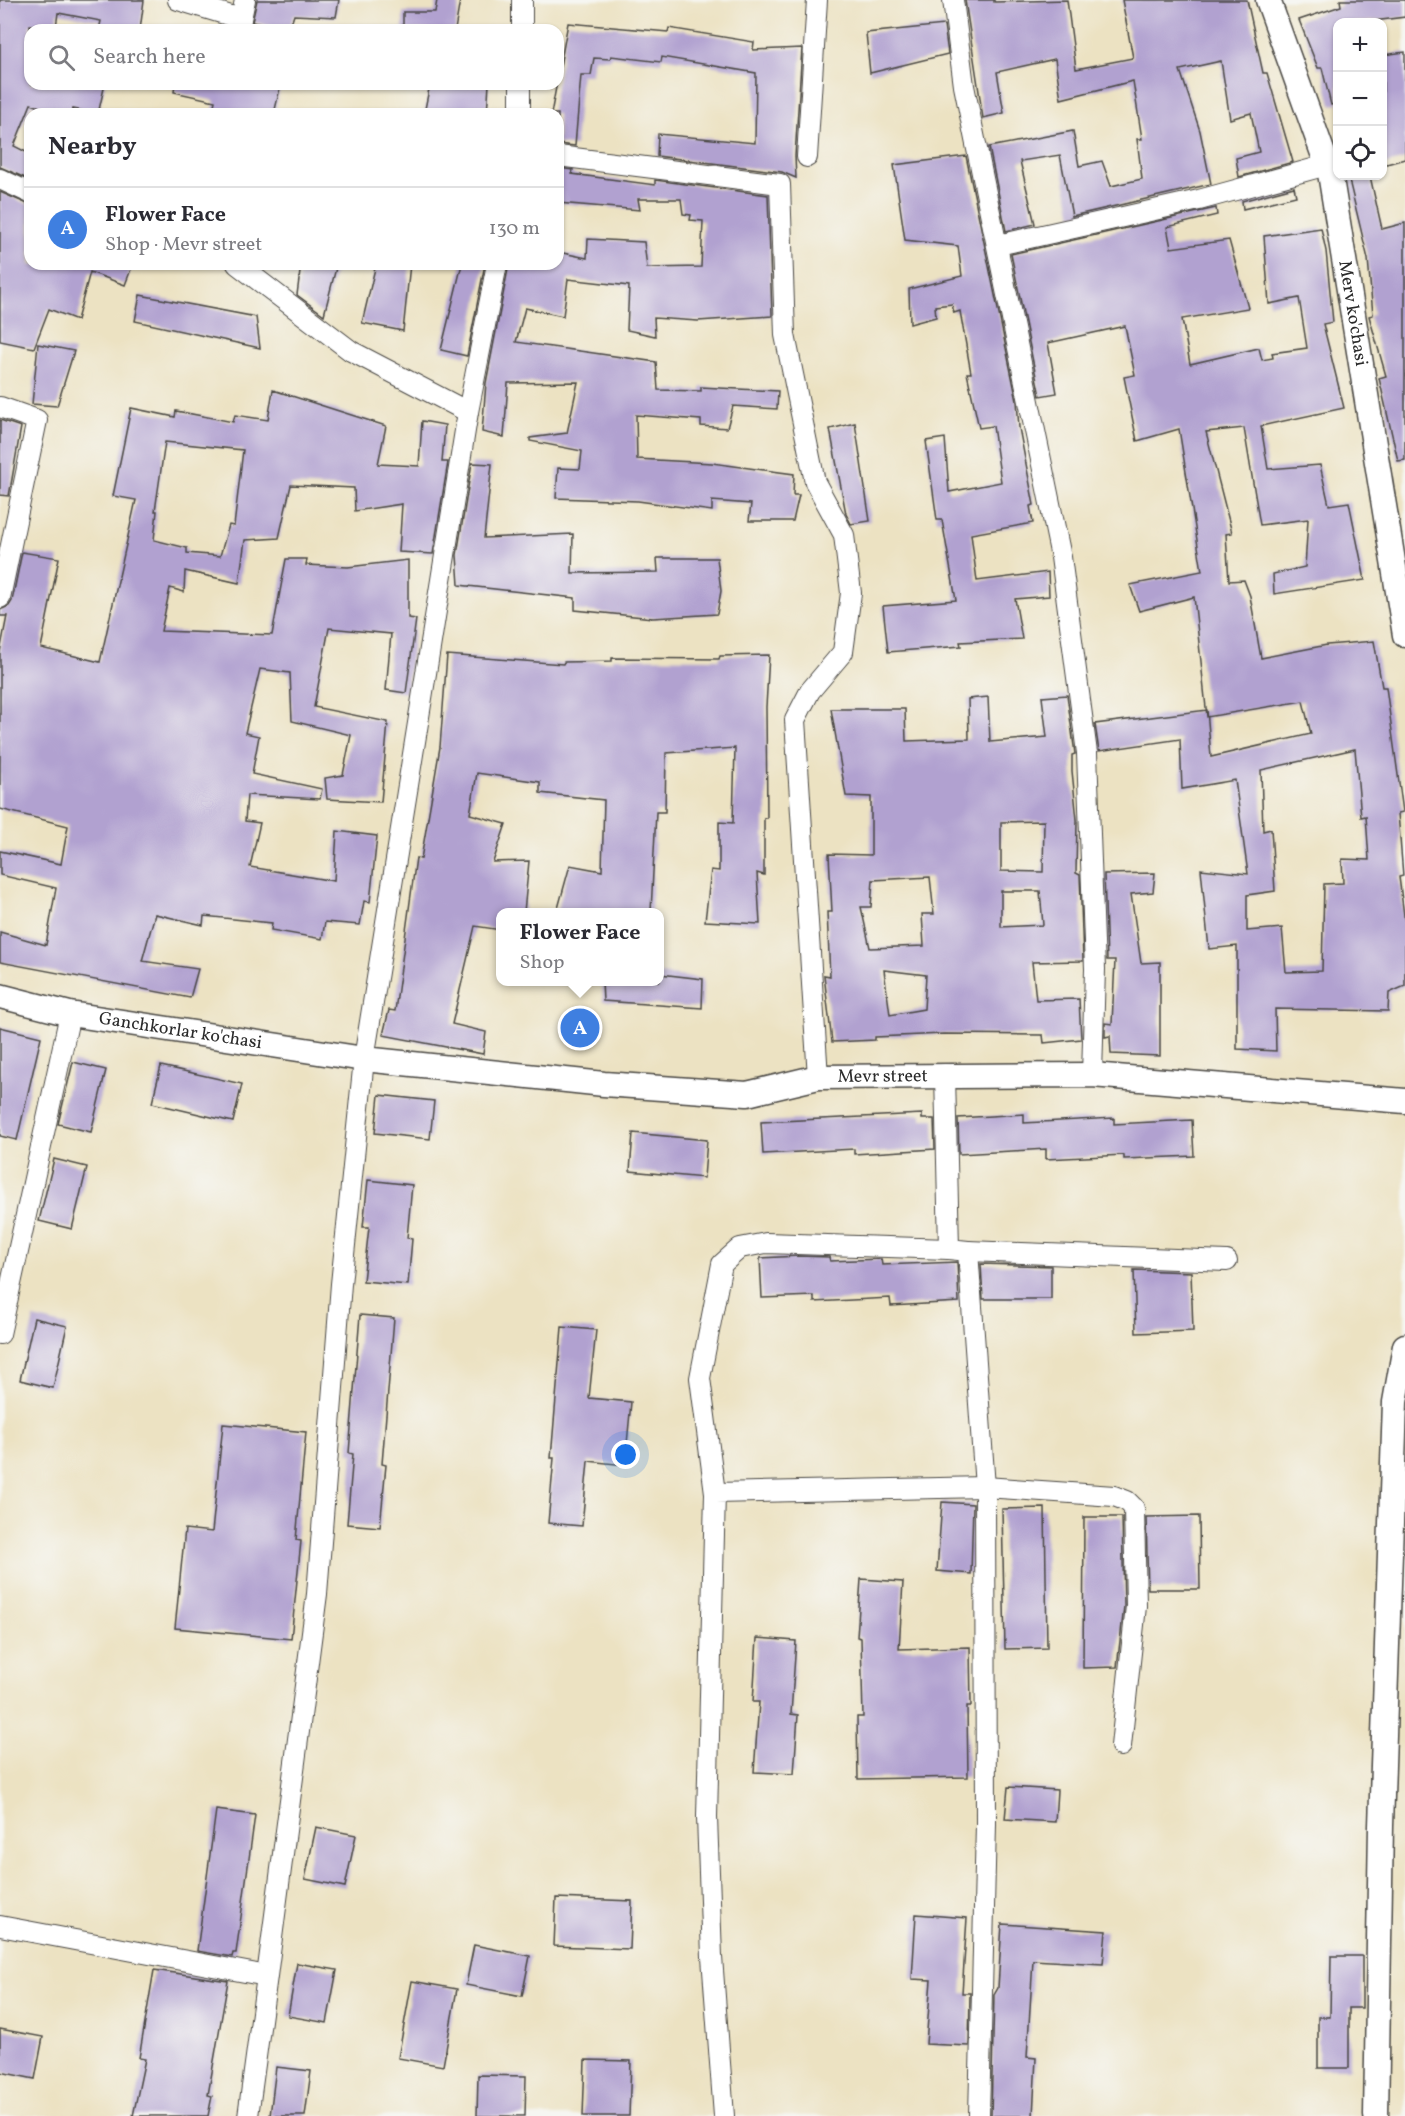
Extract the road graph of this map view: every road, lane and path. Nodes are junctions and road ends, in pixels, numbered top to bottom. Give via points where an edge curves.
1 (178, 0) edge
2 (522, 0) edge
3 (817, 0) edge
4 (953, 0) edge
5 (1268, 0) edge
6 (241, 16) edge
7 (522, 24) edge
8 (520, 90) edge
9 (520, 108) edge
10 (564, 157) edge
11 (807, 157) dead end
12 (1327, 165) junction
13 (0, 179) edge
14 (24, 190) edge
15 (998, 245) junction
16 (245, 270) edge
17 (496, 270) edge
18 (0, 407) edge
19 (468, 412) junction
20 (0, 598) edge
21 (1405, 634) edge
22 (0, 996) edge
23 (70, 1014) junction
24 (364, 1059) junction
25 (945, 1074) junction
26 (1092, 1075) junction
27 (818, 1077) junction
28 (1405, 1101) edge
29 (958, 1250) junction
30 (1227, 1262) dead end
31 (6, 1275) edge
32 (0, 1334) edge
33 (1405, 1346) edge
34 (1400, 1402) edge
35 (986, 1486) junction
36 (715, 1493) junction
37 (1121, 1746) dead end
38 (0, 1926) edge
39 (267, 1976) junction
40 (248, 2116) edge
41 (724, 2116) edge
42 (980, 2116) edge
43 (1376, 2116) edge

1 - 6 street
2 - 7 street
3 - 11 street
4 - 15 street via 964,86
5 - 12 street, Merv ko'chasi
8 - 9 street
10 - 27 street via 780,184 785,335 815,482 844,535 851,593 843,652 810,692 795,720
12 - 15 street via 1199,200
12 - 21 street, Merv ko'chasi
13 - 14 street
15 - 26 street via 1061,557 1087,753 1095,969
16 - 19 street via 351,351
17 - 19 street
18 - 20 street via 37,420
19 - 24 street
22 - 23 street, Ganchkorlar ko'chasi
23 - 24 street, Ganchkorlar ko'chasi
23 - 31 street
24 - 27 street, Mevr street via 604,1084 747,1094
24 - 39 street via 340,1296 317,1594
25 - 26 street, Mevr street
25 - 27 street, Mevr street
25 - 29 street
26 - 28 street, Mevr street
29 - 30 street
29 - 35 street
29 - 36 street via 766,1243 740,1248 722,1264 700,1378
31 - 32 street
33 - 34 street
34 - 43 street via 1381,1826
35 - 36 street
35 - 37 street via 1114,1496 1134,1508 1136,1606
35 - 42 street via 986,1824
36 - 41 street via 708,1816 712,1957
38 - 39 street
39 - 40 street

